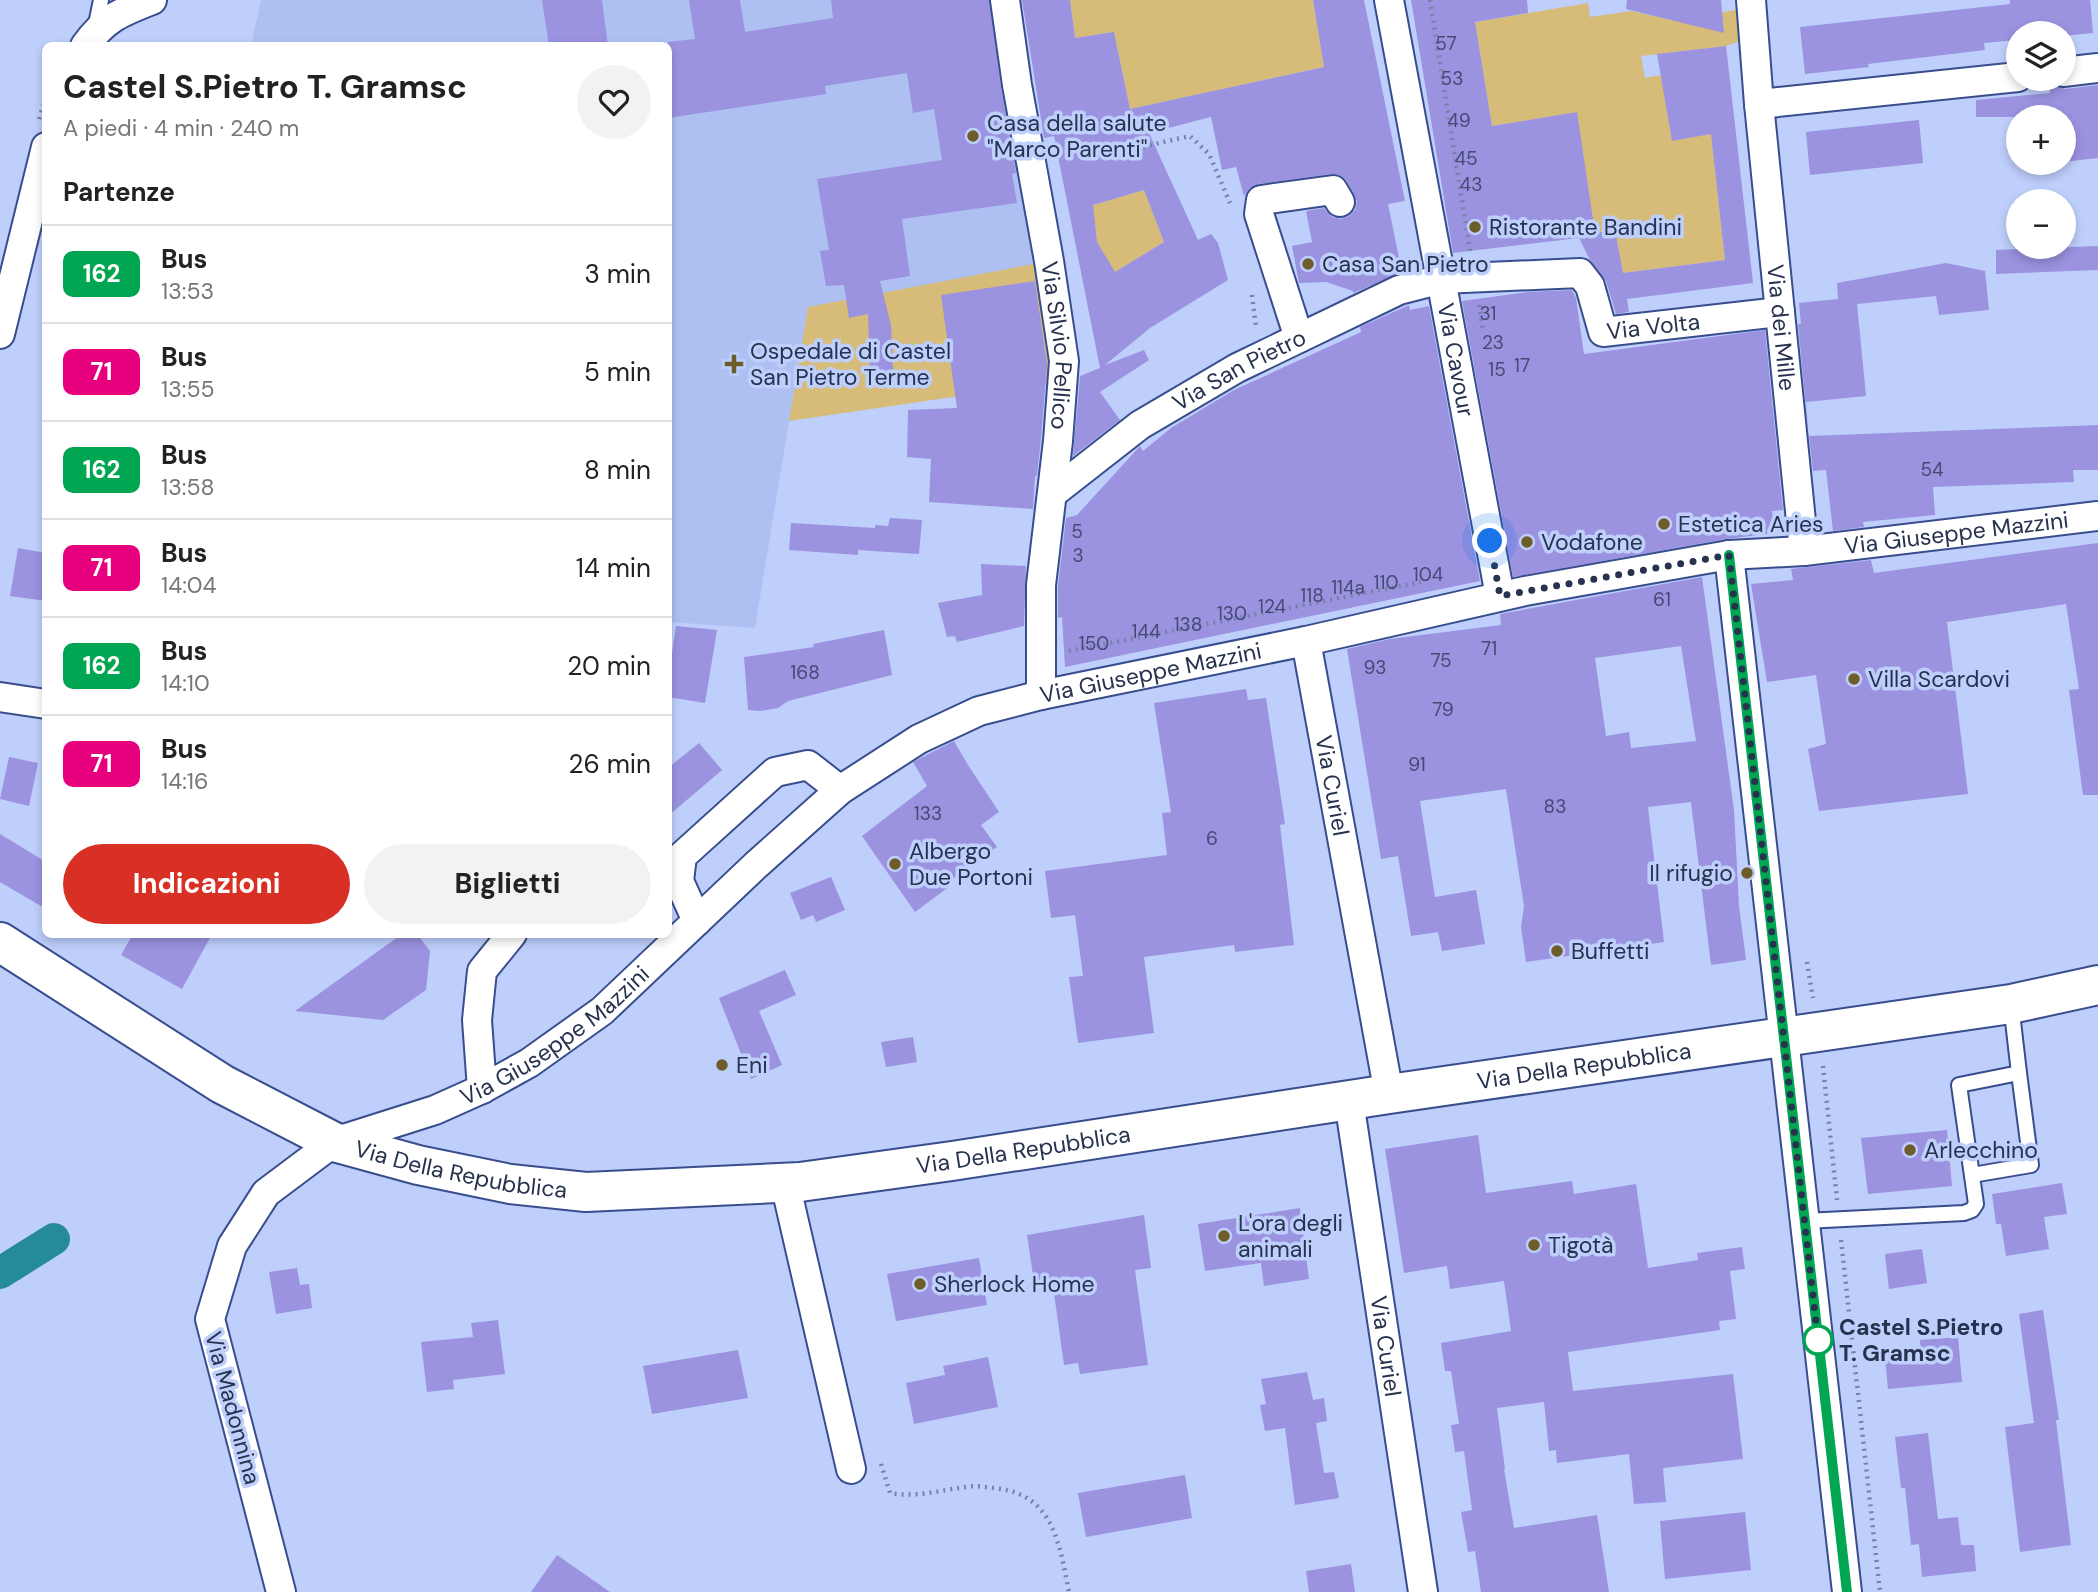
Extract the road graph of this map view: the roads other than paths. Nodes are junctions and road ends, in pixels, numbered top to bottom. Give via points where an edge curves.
1 (101, 0) edge
2 (152, 0) edge
3 (1005, 0) edge
4 (1389, 0) edge
5 (1751, 0) edge
6 (89, 39) edge
7 (2098, 68) edge
8 (2076, 71) edge
9 (2006, 78) edge
10 (1759, 104) junction
11 (42, 163) edge
12 (1340, 202) dead end
13 (1442, 278) junction
14 (1780, 312) junction
15 (0, 334) edge
16 (1299, 338) junction
17 (1053, 493) junction
18 (2098, 516) edge
19 (1804, 551) junction
20 (1729, 555) junction
21 (1500, 596) junction
22 (1306, 641) junction
23 (1041, 695) junction
24 (0, 697) edge
25 (42, 703) edge
26 (840, 790) junction
27 (697, 921) junction
28 (509, 938) edge
29 (0, 942) edge
30 (2098, 985) edge
31 (2011, 1004) junction
32 (1784, 1037) junction
33 (2019, 1073) junction
34 (482, 1089) junction
35 (1389, 1094) junction
36 (1349, 1101) junction
37 (334, 1142) junction
38 (1972, 1175) junction
39 (785, 1183) junction
40 (1805, 1221) junction
41 (851, 1469) road end
42 (281, 1592) edge
43 (1423, 1592) edge
44 (1847, 1592) edge

1 - 6 lane
2 - 6 street via 121,12
3 - 17 street, Via Silvio Pellico via 1064,362
4 - 13 street, Via Cavour
5 - 10 street, Via dei Mille
7 - 8 street
9 - 10 street
10 - 14 street, Via dei Mille
11 - 15 street
12 - 16 street via 1333,190 1261,201 1259,214
13 - 14 street, Via Volta via 1580,272 1590,286 1603,332
13 - 16 street, Via San Pietro via 1399,290
13 - 21 street, Via Cavour
14 - 19 street, Via dei Mille
16 - 17 street, Via San Pietro via 1140,425
17 - 23 street, Via Silvio Pellico via 1041,585
18 - 19 street, Via Giuseppe Mazzini
19 - 20 street, Via Giuseppe Mazzini
20 - 21 street, Via Giuseppe Mazzini
20 - 32 street
21 - 22 street, Via Giuseppe Mazzini
22 - 23 street, Via Giuseppe Mazzini
22 - 35 street, Via Curiel
23 - 26 street, Via Giuseppe Mazzini via 979,712 919,739
24 - 25 street
26 - 27 street, Via Giuseppe Mazzini
26 - 27 street via 808,765 775,772 682,856 679,881
27 - 34 street, Via Giuseppe Mazzini via 602,1011 529,1063
28 - 34 street via 482,971 477,1020
29 - 37 main road, Via Della Repubblica via 222,1084
30 - 31 main road, Via Della Repubblica
31 - 32 main road, Via Della Repubblica
31 - 33 lane
32 - 35 main road, Via Della Repubblica
32 - 40 street
33 - 38 lane via 1959,1085
33 - 38 lane via 2031,1165
34 - 37 street, Via Giuseppe Mazzini via 435,1110
35 - 36 main road, Via Della Repubblica
36 - 39 main road, Via Della Repubblica
36 - 43 street, Via Curiel
37 - 39 main road, Via Della Repubblica via 418,1166 510,1184 586,1192
37 - 42 street, Via Madonnina via 266,1193 232,1246 210,1319
38 - 40 lane via 1976,1204 1964,1213
39 - 41 street
40 - 44 street

